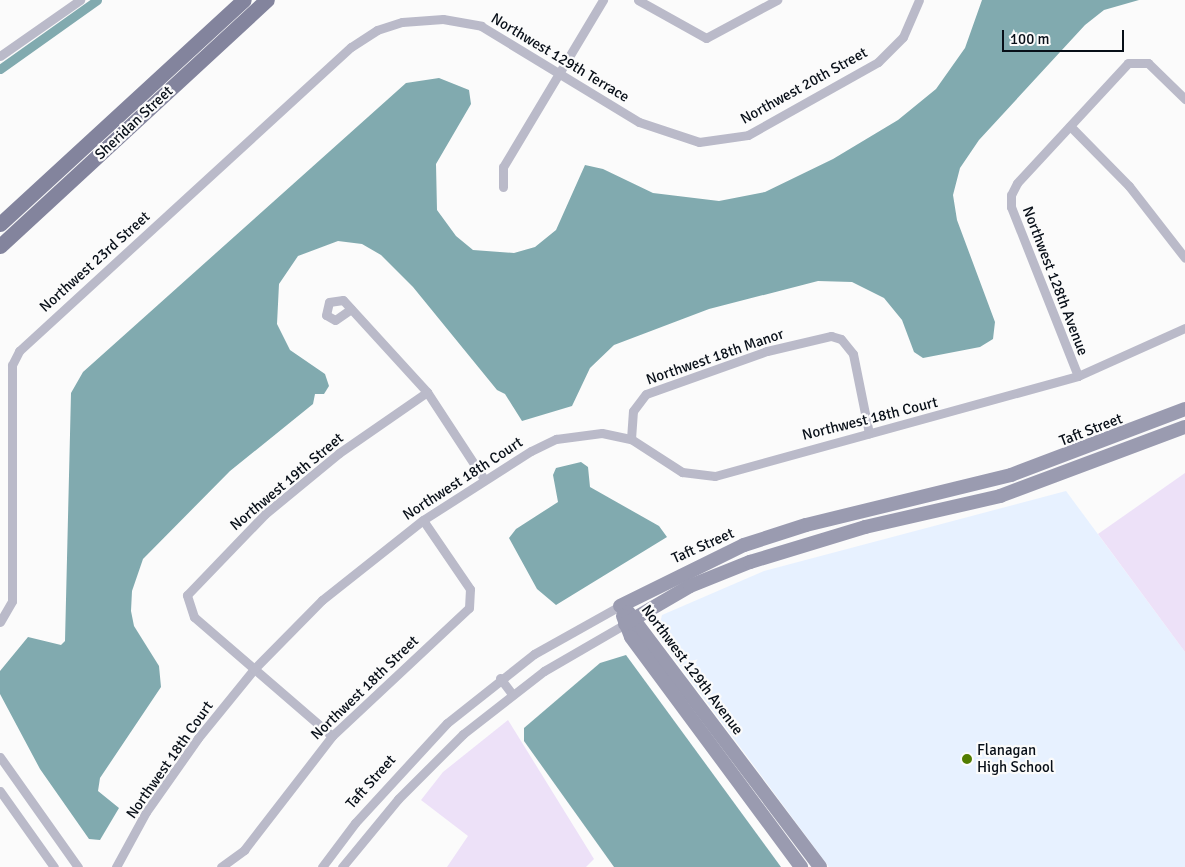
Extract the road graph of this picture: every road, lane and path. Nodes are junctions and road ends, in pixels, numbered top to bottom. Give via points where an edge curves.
1 (80, 0) edge
2 (244, 0) edge
3 (267, 0) edge
4 (603, 0) edge
5 (638, 0) edge
6 (777, 0) edge
7 (919, 0) edge
8 (402, 22) joint
9 (0, 56) edge
10 (560, 71) junction
11 (1181, 88) edge
12 (1185, 99) edge
13 (1070, 126) junction
14 (699, 142) joint
15 (503, 187) dead end
16 (0, 224) edge
17 (0, 246) edge
18 (1185, 258) edge
19 (351, 309) dead end
20 (1185, 328) edge
21 (1078, 376) junction
22 (427, 392) junction
23 (1185, 409) edge
24 (1185, 428) edge
25 (869, 433) junction
26 (631, 439) junction
27 (484, 479) junction
28 (862, 511) junction
29 (423, 520) junction
30 (865, 527) junction
31 (620, 606) junction
32 (630, 621) junction
33 (0, 622) edge
34 (254, 669) junction
35 (500, 678) junction
36 (513, 695) junction
37 (332, 736) junction
38 (0, 757) edge
39 (386, 788) junction
40 (0, 791) edge
41 (398, 798) junction
42 (54, 867) edge
43 (78, 867) edge
44 (116, 867) edge
45 (221, 867) edge
46 (322, 867) edge
47 (342, 867) edge
48 (801, 867) edge
49 (820, 867) edge

1 - 9 street
2 - 16 main road, Sheridan Street
3 - 17 main road, Sheridan Street
4 - 10 street
5 - 6 street via 706,38
7 - 14 street, Northwest 20th Street via 903,37 878,62 748,135
8 - 10 street, Northwest 129th Terrace via 443,19 481,26
8 - 33 street, Northwest 23rd Street via 378,30 351,47 19,351 12,365 12,601
10 - 14 street, Northwest 129th Terrace via 639,122
10 - 15 street via 503,167
11 - 12 street
11 - 13 street via 1152,66 1137,60 1119,71
13 - 18 street via 1129,186
13 - 21 street, Northwest 128th Avenue via 1016,183 1011,207
19 - 22 street
20 - 21 street, Northwest 18th Court
21 - 25 street, Northwest 18th Court
22 - 27 street
22 - 34 street, Northwest 19th Street via 339,453 266,514 187,595 188,610
23 - 28 street, Taft Street via 1020,472
24 - 30 street, Taft Street via 1009,493
25 - 26 street, Northwest 18th Court via 715,476 682,472
25 - 26 street, Northwest 18th Manor via 853,354 841,339 831,336 767,351 646,394 633,411
26 - 27 street, Northwest 18th Court via 582,433 556,439
27 - 29 street, Northwest 18th Court
28 - 30 street
28 - 31 street, Taft Street via 744,545
29 - 34 street, Northwest 18th Court via 322,600
29 - 37 street, Northwest 18th Street via 470,589 471,599 461,620 410,661
30 - 32 street, Taft Street via 741,565 690,586
31 - 32 street, Northwest 129th Avenue
31 - 35 street, Taft Street
32 - 36 street, Taft Street via 584,645
32 - 48 street, Northwest 129th Avenue via 630,637
32 - 49 street, Northwest 129th Avenue
34 - 37 street
34 - 44 street, Northwest 18th Court via 151,805
35 - 36 street
35 - 39 street, Taft Street via 447,723
36 - 41 street, Taft Street via 463,734
37 - 45 street, Northwest 18th Street via 244,850
38 - 43 street
39 - 41 street
39 - 46 street, Taft Street
40 - 42 street
41 - 47 street, Taft Street

